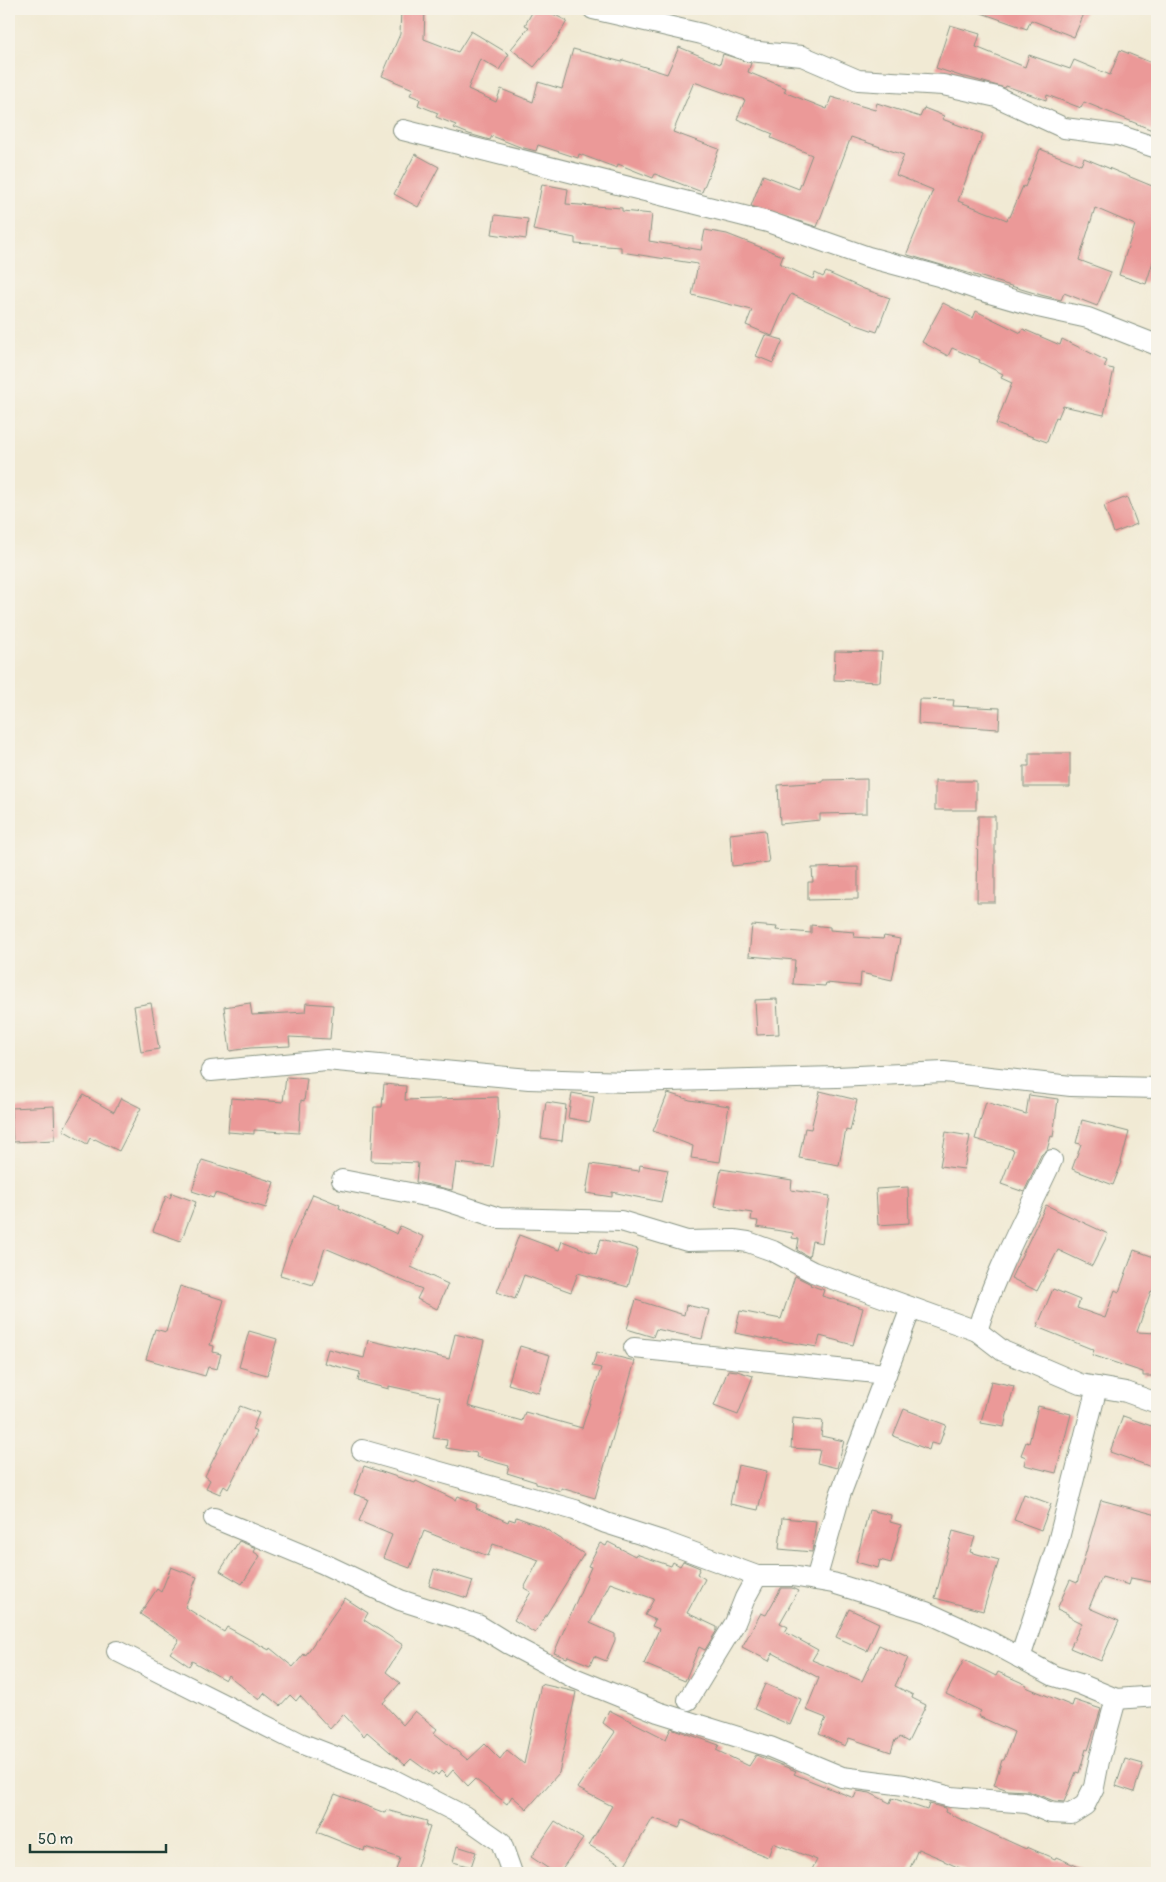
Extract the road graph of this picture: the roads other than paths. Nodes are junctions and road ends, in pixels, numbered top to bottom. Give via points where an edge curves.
1 (593, 9) edge
2 (403, 130) dead end
3 (1157, 148) edge
4 (1157, 345) edge
5 (211, 1071) dead end
6 (1157, 1088) edge
7 (1052, 1160) dead end
8 (342, 1180) dead end
9 (911, 1308) junction
10 (977, 1331) junction
11 (634, 1348) dead end
12 (886, 1374) junction
13 (1096, 1387) junction
14 (1157, 1403) edge
15 (362, 1450) dead end
16 (214, 1518) dead end
17 (757, 1576) junction
18 (816, 1580) junction
19 (117, 1650) dead end
20 (1020, 1658) junction
21 (1157, 1696) edge
22 (1116, 1699) junction
23 (688, 1700) dead end
24 (512, 1873) edge

1 - 3 street via 702,34 748,51 802,56 858,80 943,85 997,97 1064,128 1118,135
2 - 4 street via 768,222 868,257 1038,308 1088,318
5 - 6 street via 326,1060 529,1079 638,1082 944,1072 1071,1086
7 - 10 street via 1005,1257
8 - 9 street via 441,1200 499,1218 621,1221 687,1241 748,1242 813,1272
9 - 10 street
9 - 12 street
10 - 13 street via 1003,1351 1080,1384
11 - 12 street
12 - 18 street via 840,1495
13 - 14 street via 1126,1392
13 - 20 street via 1058,1542
15 - 17 street via 574,1510
16 - 22 street via 400,1600 478,1625 574,1678 658,1712 770,1747 842,1777 951,1797 1027,1803 1051,1813 1071,1814 1085,1805 1094,1787
17 - 18 street
17 - 23 street via 735,1624
18 - 20 street via 926,1612
19 - 24 street via 300,1743 390,1778 464,1816 501,1842
20 - 22 street via 1054,1676
21 - 22 street

